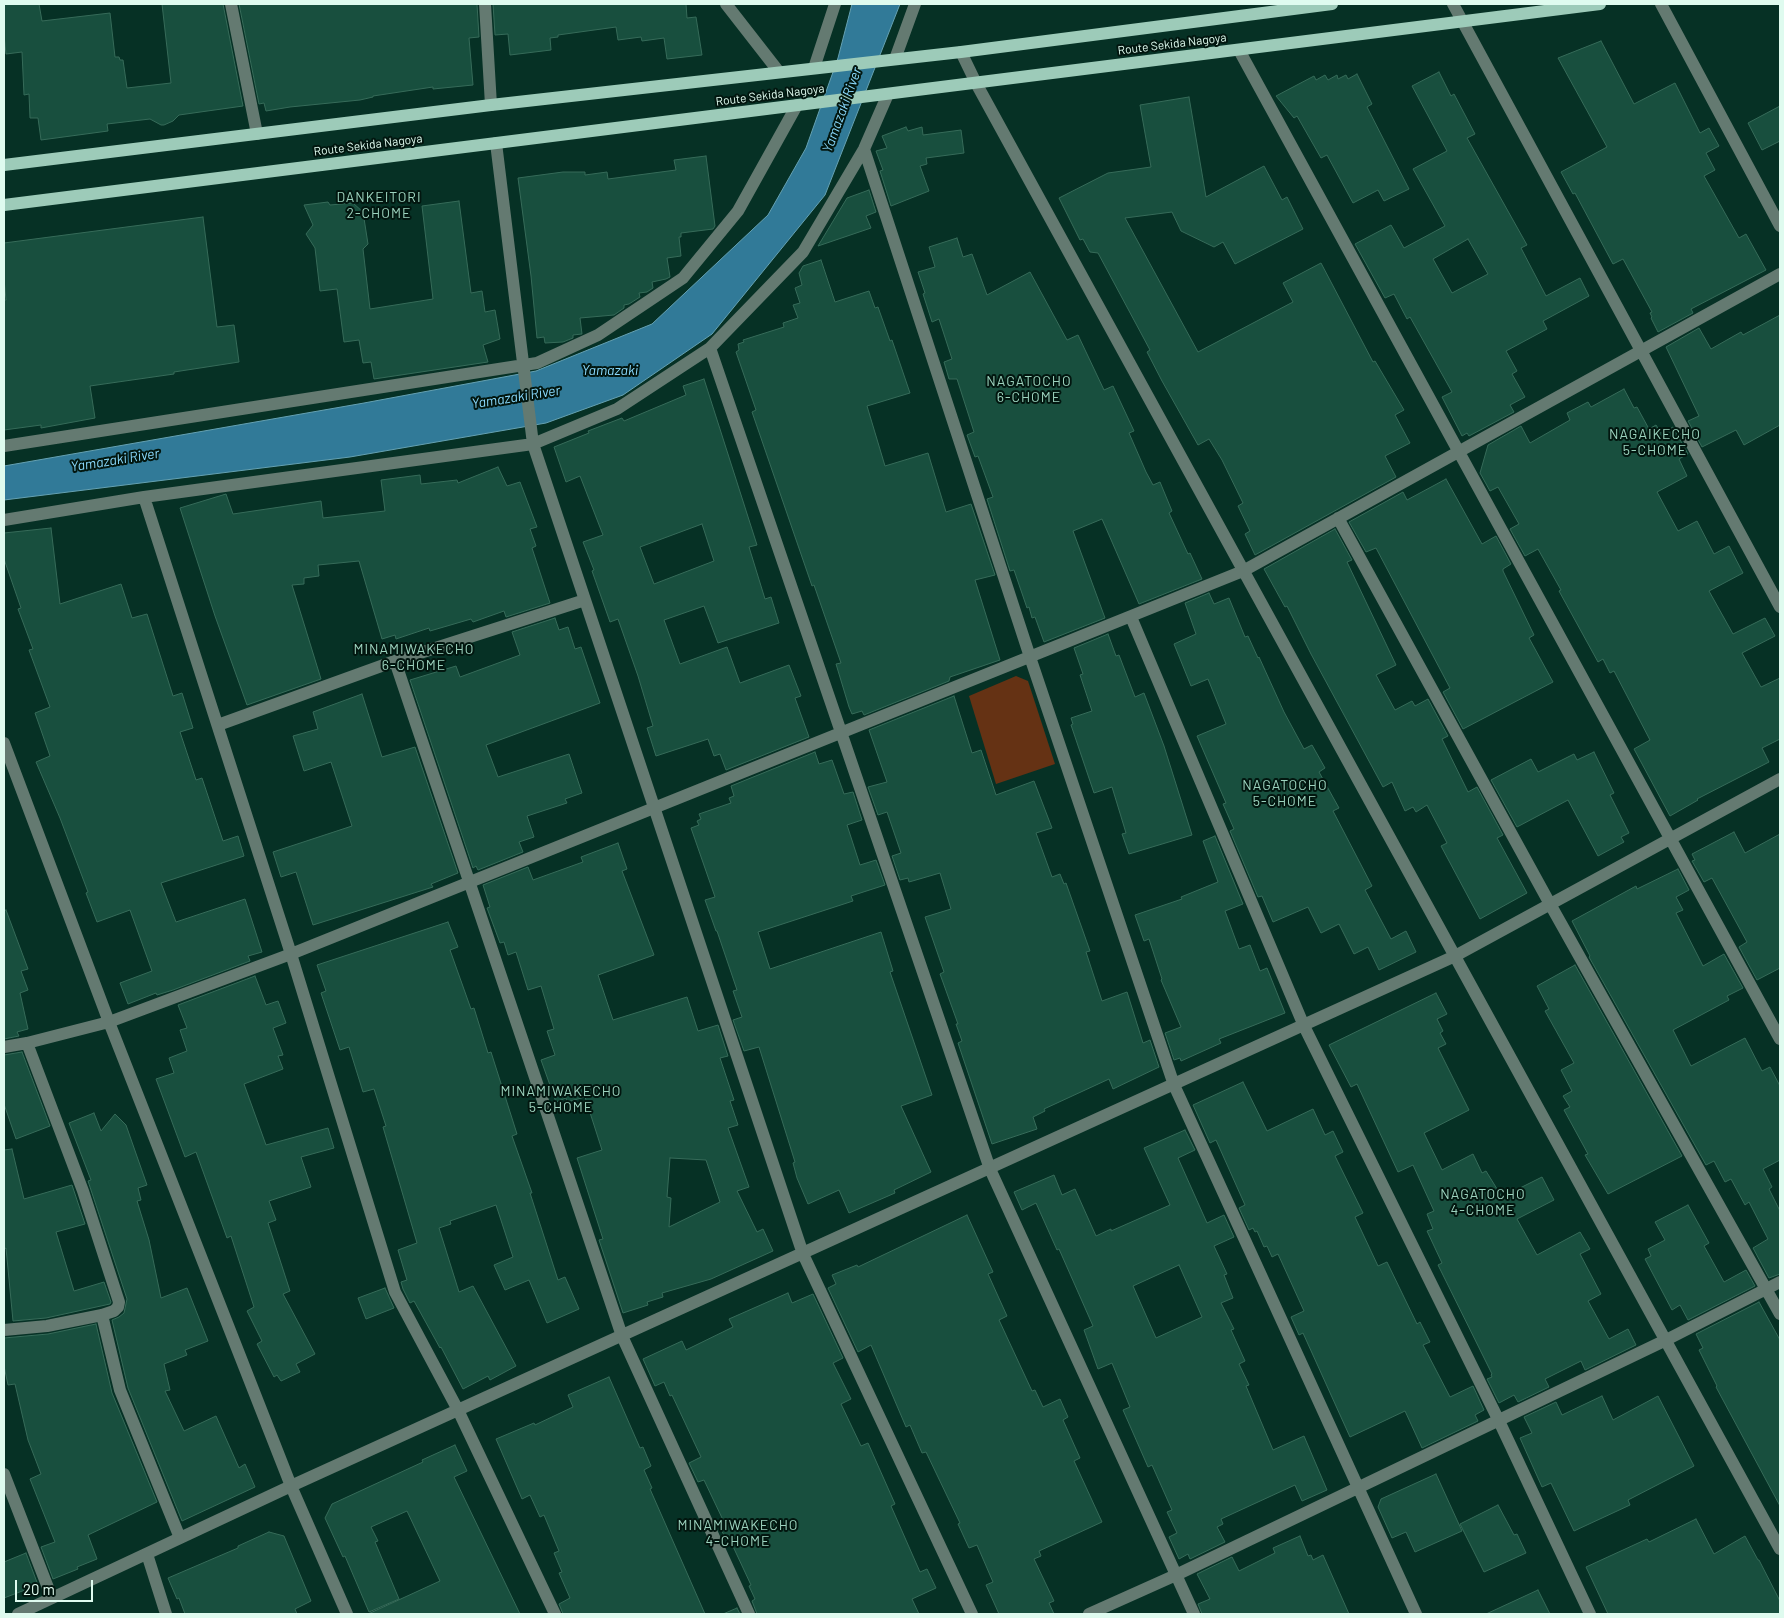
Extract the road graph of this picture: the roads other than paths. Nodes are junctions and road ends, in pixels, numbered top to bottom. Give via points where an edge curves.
1 (232, 4) edge
2 (485, 4) edge
3 (726, 4) edge
4 (835, 4) edge
5 (914, 4) edge
6 (1332, 4) edge
7 (1452, 4) edge
8 (1600, 4) edge
9 (1660, 4) edge
10 (1462, 22) junction
11 (1239, 50) junction
12 (961, 52) junction
13 (895, 59) junction
14 (814, 68) junction
15 (779, 72) junction
16 (976, 83) junction
17 (888, 94) junction
18 (491, 105) junction
19 (801, 105) junction
20 (257, 134) junction
21 (496, 143) junction
22 (864, 149) junction
23 (4, 165) edge
24 (4, 205) edge
25 (1780, 226) edge
26 (1780, 274) edge
27 (710, 348) junction
28 (1640, 351) junction
29 (523, 368) junction
30 (533, 444) junction
31 (4, 446) edge
32 (1458, 451) junction
33 (144, 497) junction
34 (1338, 518) junction
35 (4, 520) edge
36 (1243, 571) junction
37 (585, 600) junction
38 (1780, 607) edge
39 (1131, 617) junction
40 (1030, 657) junction
41 (396, 661) junction
42 (218, 725) junction
43 (841, 733) junction
44 (4, 743) edge
45 (1780, 779) edge
46 (654, 809) junction
47 (1670, 839) junction
48 (469, 883) junction
49 (1550, 904) junction
50 (291, 954) junction
51 (1455, 956) junction
52 (109, 1022) junction
53 (1304, 1026) junction
54 (1780, 1039) edge
55 (27, 1043) junction
56 (4, 1047) edge
57 (1174, 1085) junction
58 (990, 1168) junction
59 (802, 1254) junction
60 (1780, 1282) edge
61 (1767, 1289) junction
62 (1780, 1314) edge
63 (102, 1315) junction
64 (4, 1330) edge
65 (622, 1336) junction
66 (1666, 1340) junction
67 (458, 1410) junction
68 (1498, 1421) junction
69 (4, 1474) edge
70 (291, 1486) junction
71 (1358, 1488) junction
72 (180, 1538) junction
73 (1780, 1549) edge
74 (147, 1554) junction
75 (1176, 1575) junction
76 (52, 1598) junction
77 (18, 1614) edge
78 (166, 1614) edge
79 (347, 1614) edge
80 (555, 1614) edge
81 (749, 1614) edge
82 (972, 1614) edge
83 (1089, 1614) edge
84 (1194, 1614) edge
85 (1416, 1614) edge
86 (1590, 1614) edge

1 - 20 street
2 - 18 street
3 - 15 street
4 - 14 street
5 - 13 street
6 - 12 main road, Route Sekida Nagoya
7 - 10 street
8 - 10 main road, Route Sekida Nagoya
9 - 25 street
10 - 11 main road, Route Sekida Nagoya
10 - 28 street
11 - 16 main road, Route Sekida Nagoya
11 - 32 street
12 - 13 main road, Route Sekida Nagoya
12 - 16 street
13 - 14 main road, Route Sekida Nagoya
14 - 15 main road, Route Sekida Nagoya
15 - 18 main road, Route Sekida Nagoya
16 - 17 main road, Route Sekida Nagoya
16 - 36 street
17 - 19 main road, Route Sekida Nagoya
17 - 22 street
18 - 20 main road, Route Sekida Nagoya
19 - 21 main road, Route Sekida Nagoya
19 - 29 street via 738,211 682,278 598,335
20 - 23 main road, Route Sekida Nagoya
21 - 24 main road, Route Sekida Nagoya
21 - 29 street
22 - 27 street via 803,252
22 - 40 street
26 - 28 street
27 - 30 street via 617,409
27 - 43 street
28 - 32 street
28 - 38 street
29 - 30 street
29 - 31 street
30 - 33 street
30 - 37 street
32 - 34 street
32 - 47 street
33 - 35 street
33 - 42 street
34 - 36 street
34 - 49 street
36 - 39 street
36 - 51 street
37 - 41 street
37 - 46 street
39 - 40 street
39 - 53 street
40 - 43 street
40 - 57 street
41 - 42 street
41 - 48 street
42 - 50 street
43 - 46 street
43 - 58 street
44 - 52 street
45 - 47 street
46 - 48 street
46 - 59 street
47 - 49 street
47 - 54 street
48 - 50 street
48 - 65 street
49 - 51 street
49 - 61 street
50 - 52 street
50 - 67 street via 395,1292
51 - 53 street
51 - 66 street
52 - 55 street
52 - 70 street
53 - 57 street
53 - 68 street
55 - 56 street
55 - 63 street via 83,1191 119,1302 114,1311
57 - 58 street
57 - 71 street
58 - 59 street
58 - 75 street
59 - 65 street
59 - 82 street
60 - 61 street
61 - 62 street
61 - 66 street
63 - 64 street via 47,1326
63 - 72 street via 120,1390
65 - 67 street
65 - 81 street
66 - 68 street
66 - 73 street
67 - 70 street
67 - 80 street
68 - 71 street
68 - 86 street
69 - 76 street
70 - 72 street
70 - 79 street
71 - 75 street
71 - 85 street
72 - 74 street
74 - 76 street
74 - 78 street
75 - 83 street
75 - 84 street
76 - 77 street

